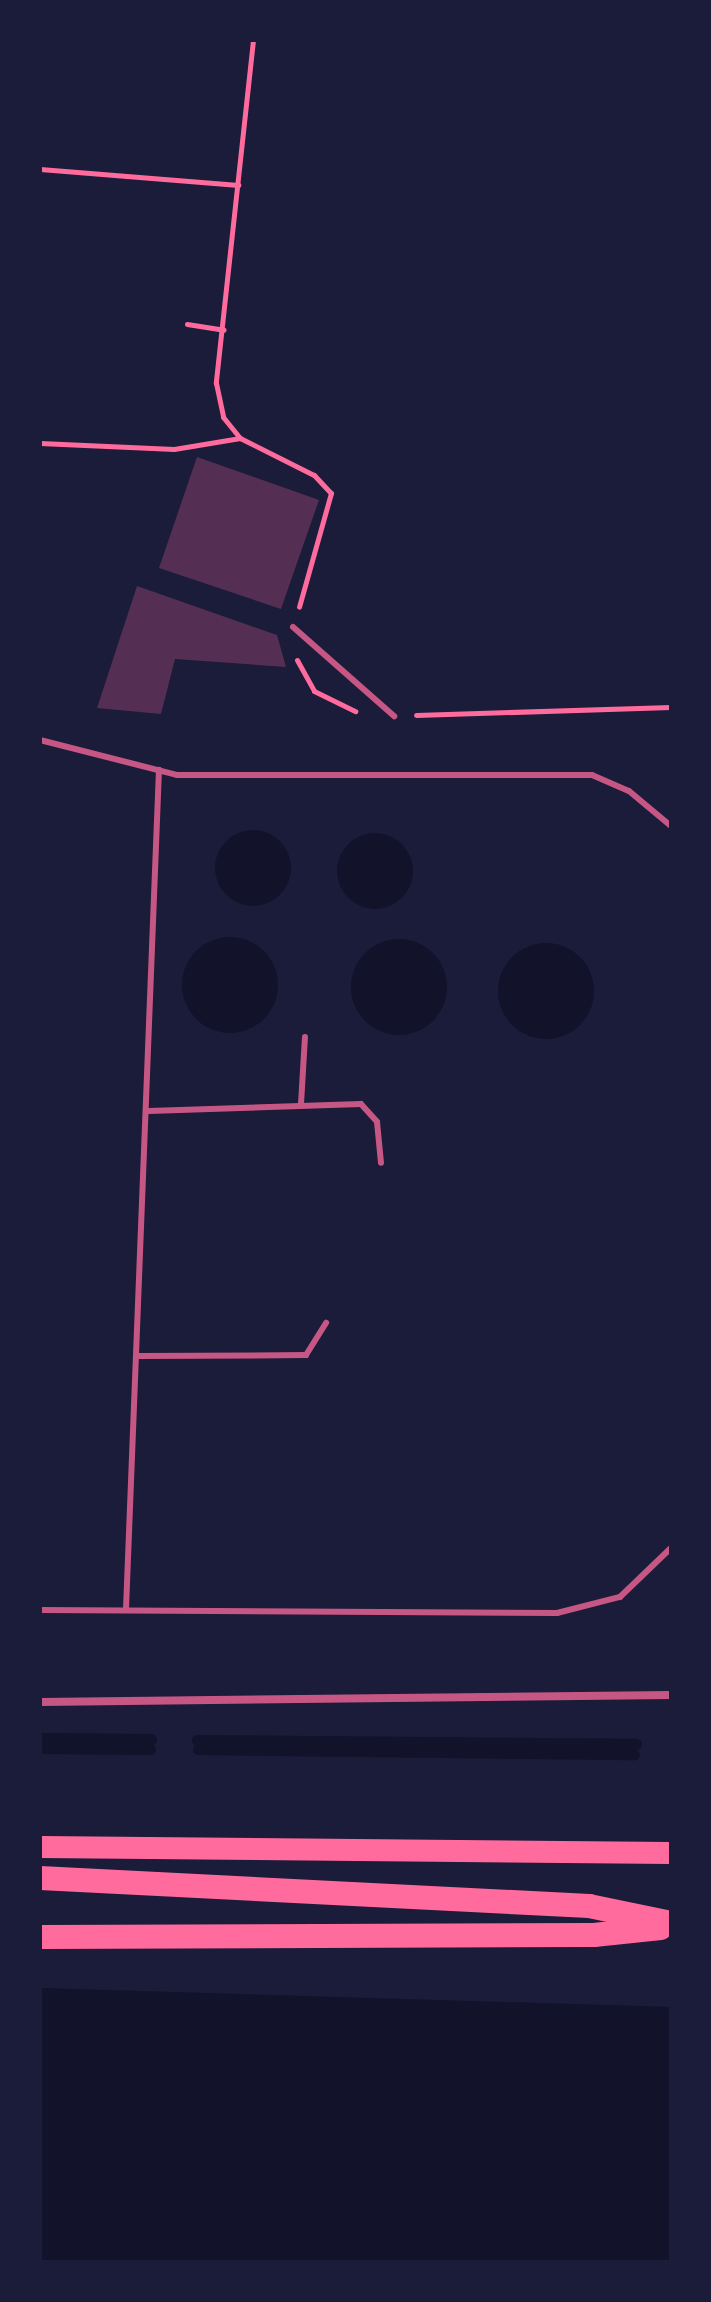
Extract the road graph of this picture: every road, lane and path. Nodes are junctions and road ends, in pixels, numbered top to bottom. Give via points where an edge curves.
1 (253, 40) edge
2 (40, 169) edge
3 (238, 185) junction
4 (187, 324) dead end
5 (224, 330) junction
6 (240, 438) junction
7 (40, 443) edge
8 (293, 627) junction
9 (671, 707) edge
10 (394, 716) junction
11 (40, 740) edge
12 (159, 770) junction
13 (671, 826) edge
14 (305, 1037) dead end
15 (301, 1104) junction
16 (149, 1111) junction
17 (381, 1163) dead end
18 (326, 1323) dead end
19 (138, 1356) junction
20 (671, 1548) edge
21 (126, 1609) junction
22 (40, 1610) edge
23 (671, 1695) edge
24 (40, 1702) edge
25 (40, 1847) edge
26 (671, 1853) edge
27 (40, 1878) edge
28 (671, 1925) edge
29 (40, 1937) edge

1 - 3 path
2 - 3 path
3 - 5 path
4 - 5 path
5 - 6 path via 216,383 223,417
6 - 7 path via 174,449
6 - 8 path via 314,475 331,493
8 - 10 lane
8 - 10 path via 299,670 314,691 335,706
9 - 10 path
11 - 12 lane
12 - 13 lane via 592,775 629,791
12 - 16 lane
14 - 15 lane
15 - 16 lane
15 - 17 lane via 361,1104 377,1122
16 - 19 lane
18 - 19 lane via 306,1355
19 - 21 lane
20 - 21 lane via 620,1597 557,1613
21 - 22 lane
23 - 24 street
25 - 26 highway
27 - 28 highway via 589,1906
28 - 29 highway via 594,1935

